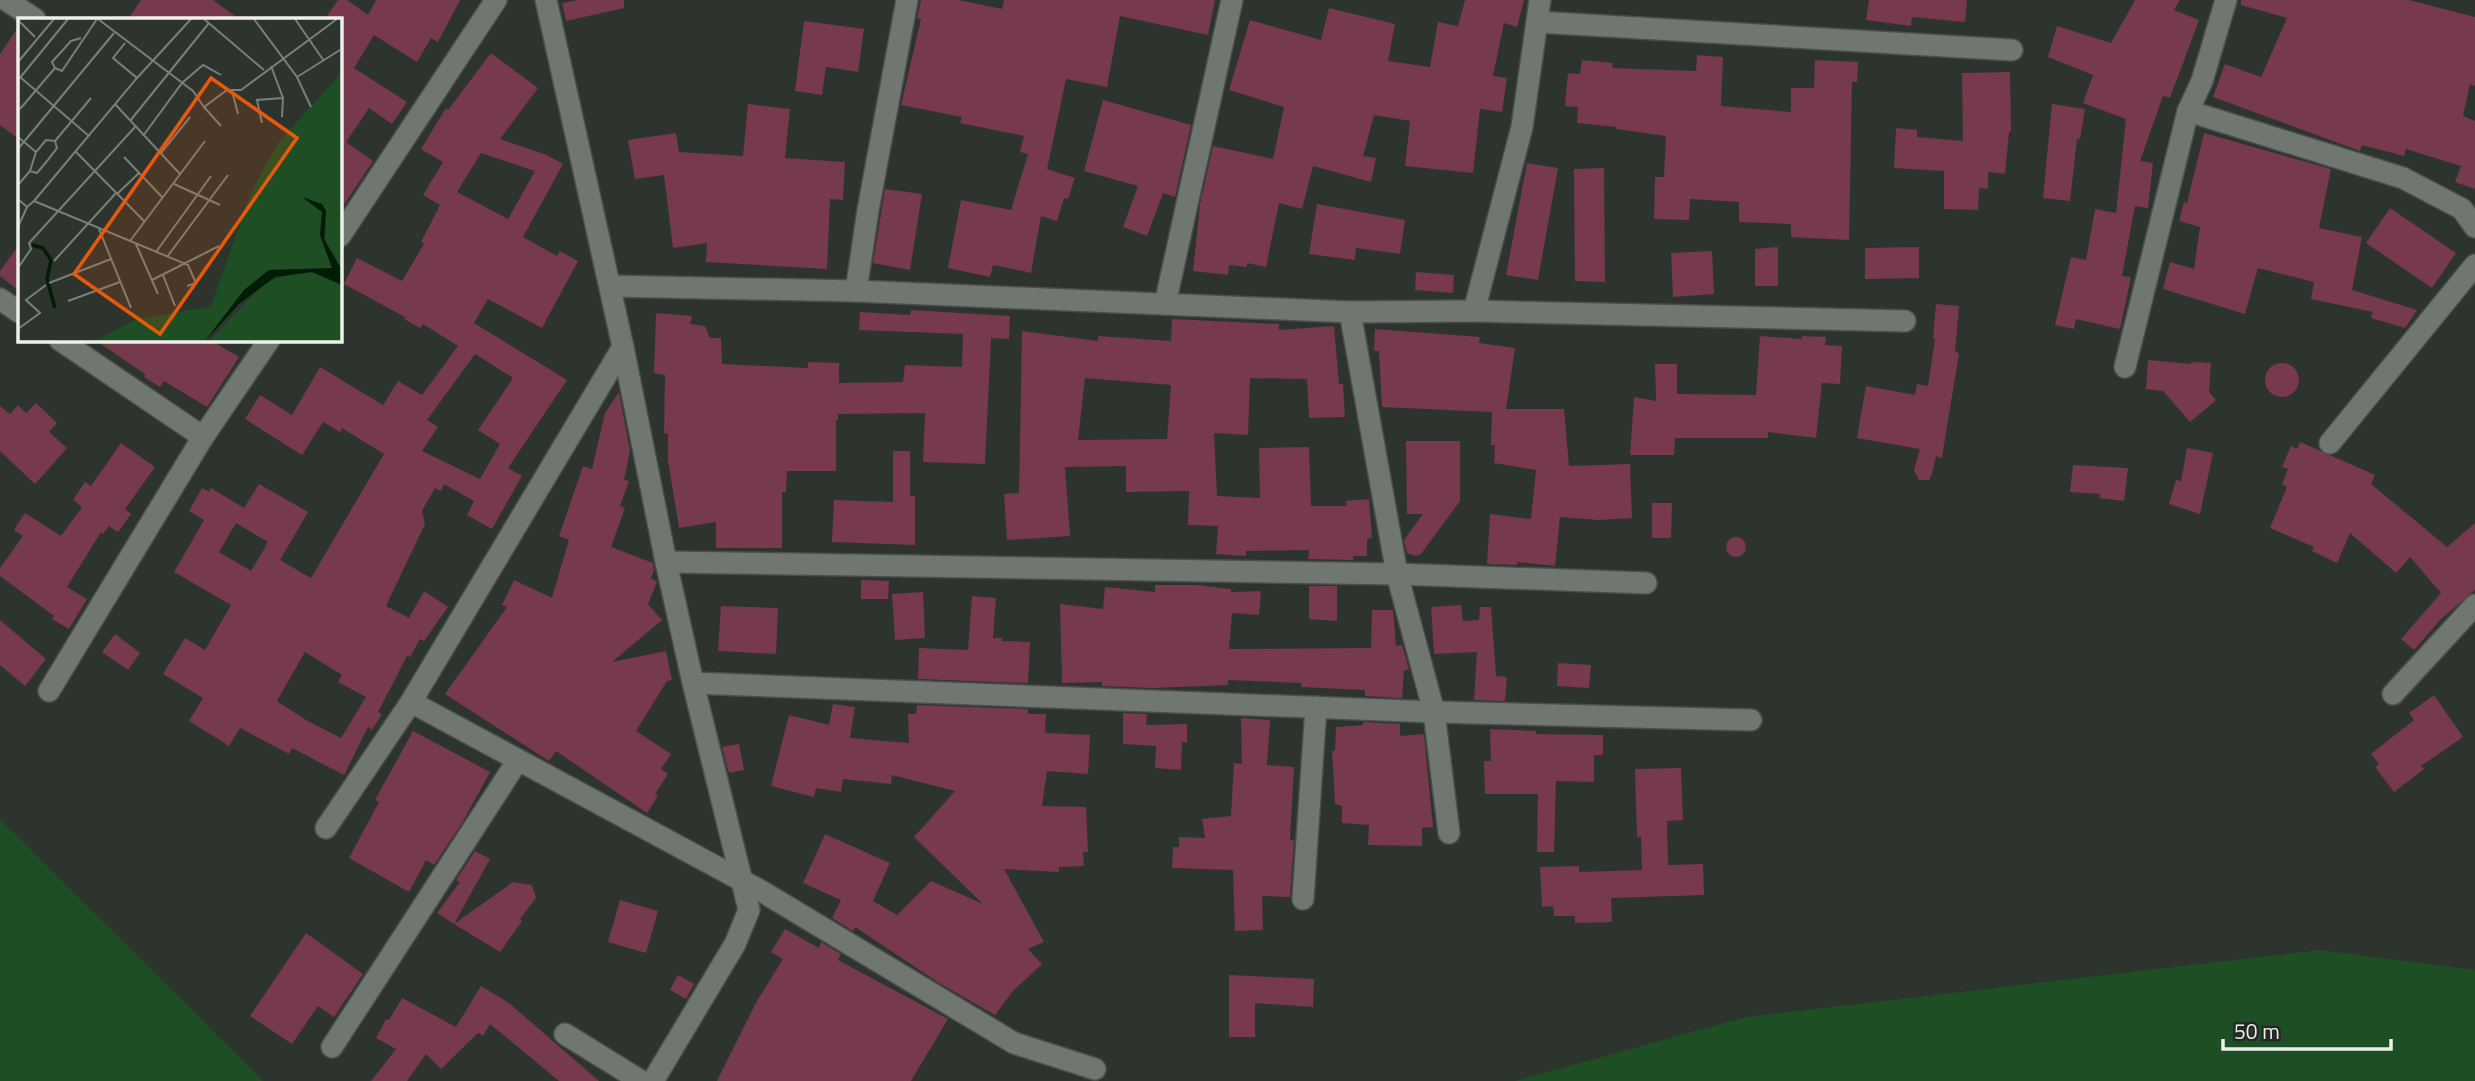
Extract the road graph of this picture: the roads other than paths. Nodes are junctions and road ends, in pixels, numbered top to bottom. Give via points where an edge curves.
1 (6, 0) edge
2 (496, 0) edge
3 (546, 0) edge
4 (907, 0) edge
5 (1232, 0) edge
6 (1540, 0) edge
7 (2226, 0) edge
8 (33, 18) edge
9 (1536, 22) junction
10 (2012, 50) dead end
11 (2188, 111) junction
12 (2475, 228) edge
13 (342, 229) edge
14 (2475, 265) edge
15 (610, 286) junction
16 (856, 291) junction
17 (0, 299) edge
18 (1165, 304) junction
19 (18, 311) edge
20 (1350, 312) junction
21 (1474, 312) junction
22 (1905, 321) dead end
23 (61, 341) edge
24 (268, 341) edge
25 (623, 347) junction
26 (2125, 367) dead end
27 (203, 437) junction
28 (2330, 443) dead end
29 (666, 562) junction
30 (1397, 574) junction
31 (1646, 583) dead end
32 (2475, 605) edge
33 (693, 683) junction
34 (48, 691) dead end
35 (2393, 694) dead end
36 (411, 702) junction
37 (1316, 707) junction
38 (1434, 712) junction
39 (1751, 720) dead end
40 (518, 760) junction
41 (326, 828) dead end
42 (1449, 833) dead end
43 (742, 881) junction
44 (1303, 899) dead end
45 (565, 1034) dead end
46 (332, 1047) dead end
47 (1095, 1069) dead end
48 (641, 1081) edge
49 (653, 1081) edge

1 - 8 street
2 - 13 street
3 - 15 street
4 - 16 street
5 - 18 street
6 - 9 street
7 - 11 street
9 - 10 street
9 - 21 street via 1522,127
11 - 12 street via 2403,178 2462,209
11 - 26 street
14 - 28 street
15 - 16 street
15 - 25 street
16 - 18 street
17 - 19 street
18 - 20 street
20 - 21 street
20 - 30 street
21 - 22 street
23 - 27 street
24 - 27 street
25 - 29 street
25 - 36 street
27 - 34 street
29 - 30 street
29 - 33 street
30 - 31 street
30 - 38 street
32 - 35 street
33 - 37 street
33 - 43 street
36 - 40 street
36 - 41 street
37 - 38 street
37 - 44 street
38 - 39 street
38 - 42 street
40 - 43 street
40 - 46 street
43 - 47 street via 1014,1044
43 - 49 street via 749,910 735,944
45 - 48 street

